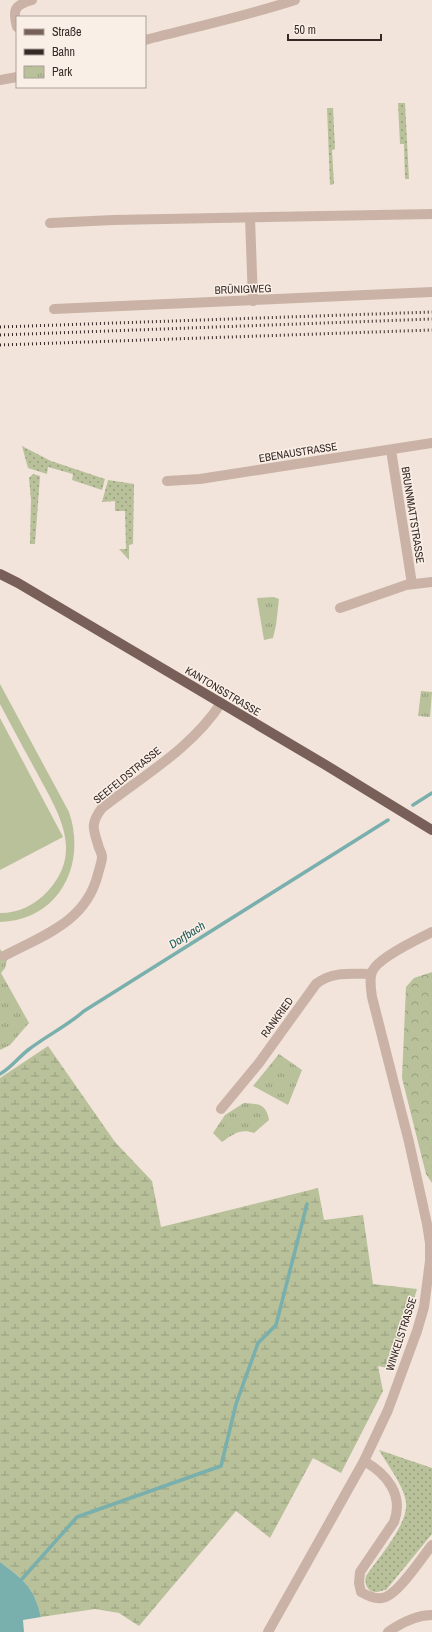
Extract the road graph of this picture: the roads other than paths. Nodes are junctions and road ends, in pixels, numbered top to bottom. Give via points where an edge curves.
1 (32, 0) edge
2 (295, 0) edge
3 (265, 5) edge
4 (16, 21) edge
5 (146, 40) edge
6 (16, 77) edge
7 (0, 80) edge
8 (432, 214) edge
9 (250, 218) junction
10 (50, 223) dead end
11 (432, 292) edge
12 (254, 301) junction
13 (54, 309) dead end
14 (432, 443) edge
15 (391, 450) junction
16 (168, 481) dead end
17 (0, 574) edge
18 (432, 582) edge
19 (412, 584) junction
20 (340, 608) dead end
21 (221, 703) junction
22 (432, 830) edge
23 (432, 932) edge
24 (4, 956) dead end
25 (372, 974) junction
26 (221, 1109) dead end
27 (364, 1461) junction
28 (432, 1545) edge
29 (432, 1616) edge
30 (268, 1632) edge
31 (388, 1632) edge

1 - 4 street via 16,8
2 - 3 street
3 - 5 street
6 - 7 street
8 - 9 street
9 - 10 street
9 - 12 street
11 - 12 street, BRÜNIGWEG
12 - 13 street, BRÜNIGWEG
14 - 15 street, EBENAUSTRASSE
15 - 16 street, EBENAUSTRASSE via 200,479
15 - 19 street, BRUNNMATTSTRASSE
17 - 21 main road, KANTONSSTRASSE
18 - 19 street
19 - 20 street
21 - 22 main road, KANTONSSTRASSE
21 - 24 street, SEEFELDSTRASSE via 206,725 181,748 102,808 97,815 93,829 102,856 95,885 81,909 67,923
23 - 25 street via 386,958 378,964
25 - 26 street, RANKRIED via 339,974 316,984 259,1063
25 - 27 street, WINKELSTRASSE via 372,997 424,1208 430,1243 430,1261 424,1307 417,1331 388,1410
27 - 28 street via 382,1474 398,1501 394,1522 360,1572 361,1592 369,1597 387,1597 396,1590
27 - 30 street, WINKELSTRASSE
29 - 31 street via 426,1615 409,1620

